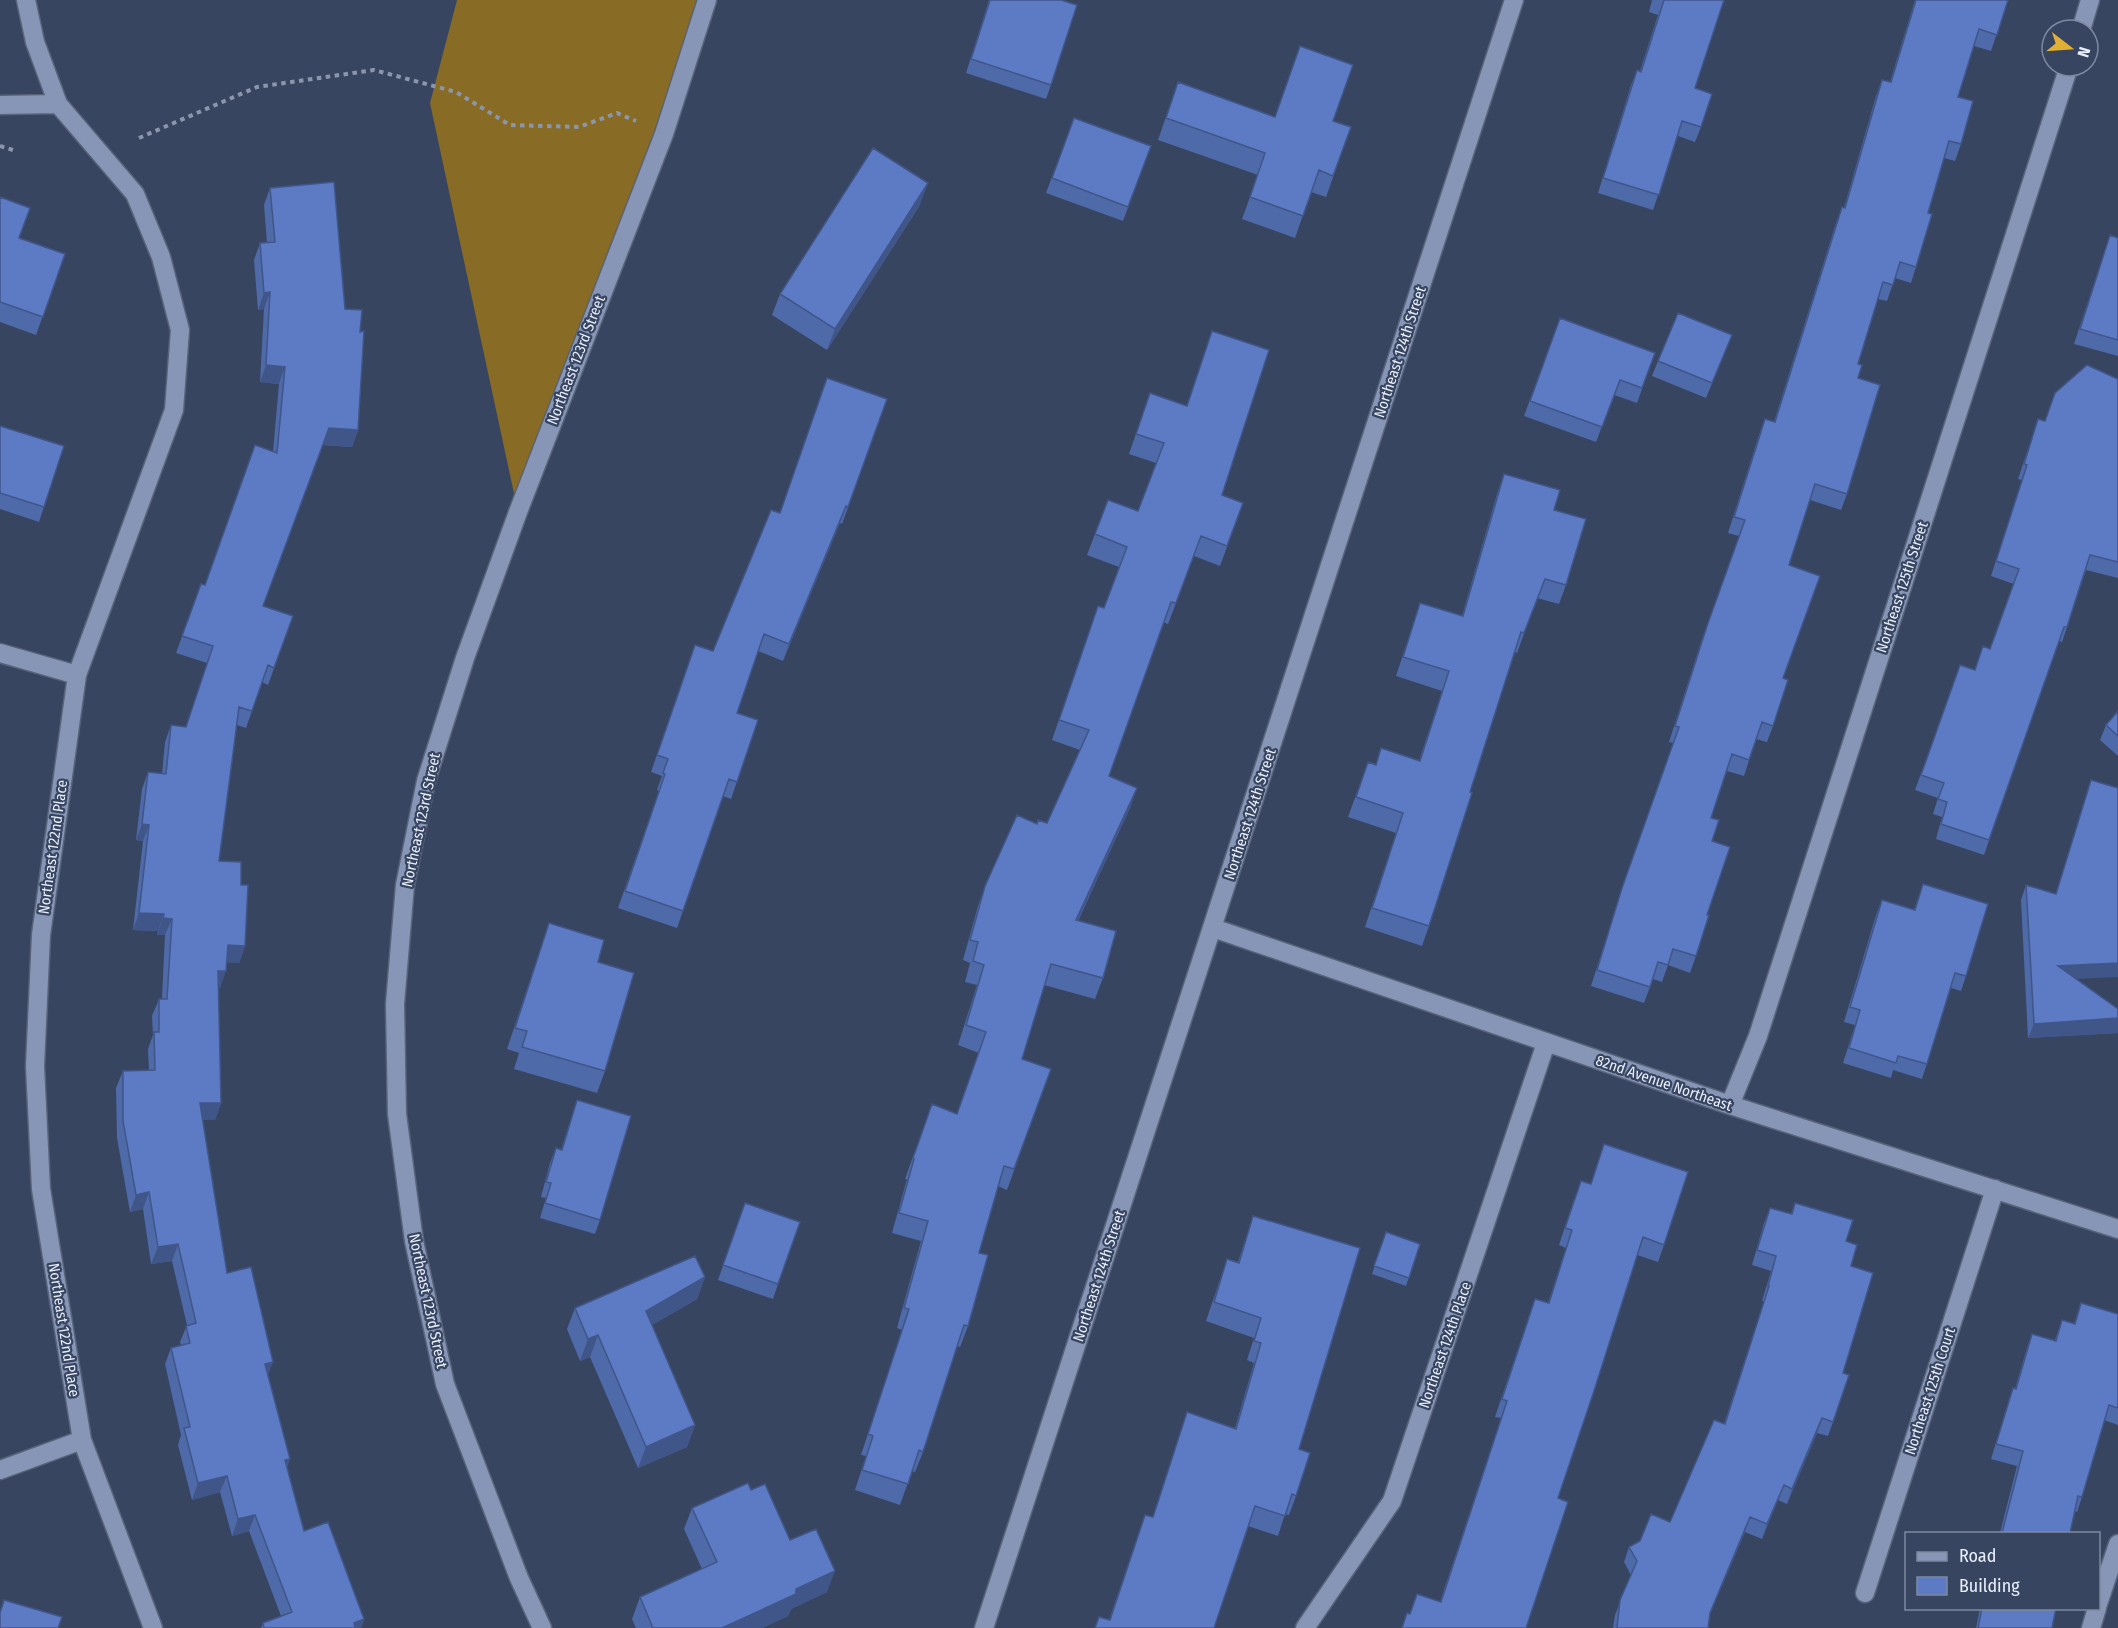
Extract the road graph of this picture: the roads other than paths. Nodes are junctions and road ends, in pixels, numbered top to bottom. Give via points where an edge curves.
1 (26, 0) edge
2 (707, 0) edge
3 (1514, 0) edge
4 (2090, 0) edge
5 (2085, 18) edge
6 (2065, 78) edge
7 (58, 104) junction
8 (0, 105) edge
9 (0, 653) edge
10 (77, 675) junction
11 (1213, 928) junction
12 (1546, 1043) junction
13 (1730, 1105) junction
14 (1995, 1190) junction
15 (2118, 1229) edge
16 (82, 1440) junction
17 (0, 1470) edge
18 (2118, 1544) edge
19 (1865, 1593) dead end
20 (2100, 1600) edge
21 (2097, 1610) edge
22 (153, 1628) edge
23 (542, 1628) edge
24 (984, 1628) edge
25 (1305, 1628) edge
26 (2091, 1628) edge

1 - 7 street, Northeast 122nd Place via 35,42
2 - 23 street, Northeast 123rd Street via 664,134 465,658 426,781 405,885 394,1004 397,1114 414,1241 445,1384
3 - 11 street, Northeast 124th Street
4 - 5 street
6 - 13 street, Northeast 125th Street via 1758,1036
7 - 8 street
7 - 10 street, Northeast 122nd Place via 135,194 161,257 180,330 174,410
9 - 10 street
10 - 16 street, Northeast 122nd Place via 41,935 34,1066 41,1189
11 - 12 street, 82nd Avenue Northeast
11 - 24 street, Northeast 124th Street
12 - 13 street, 82nd Avenue Northeast
12 - 25 street, Northeast 124th Place via 1392,1501
13 - 14 street, 82nd Avenue Northeast
14 - 15 street, 82nd Avenue Northeast
14 - 19 street, Northeast 125th Court
16 - 17 street
16 - 22 street, Northeast 122nd Place
18 - 20 street
21 - 26 street

